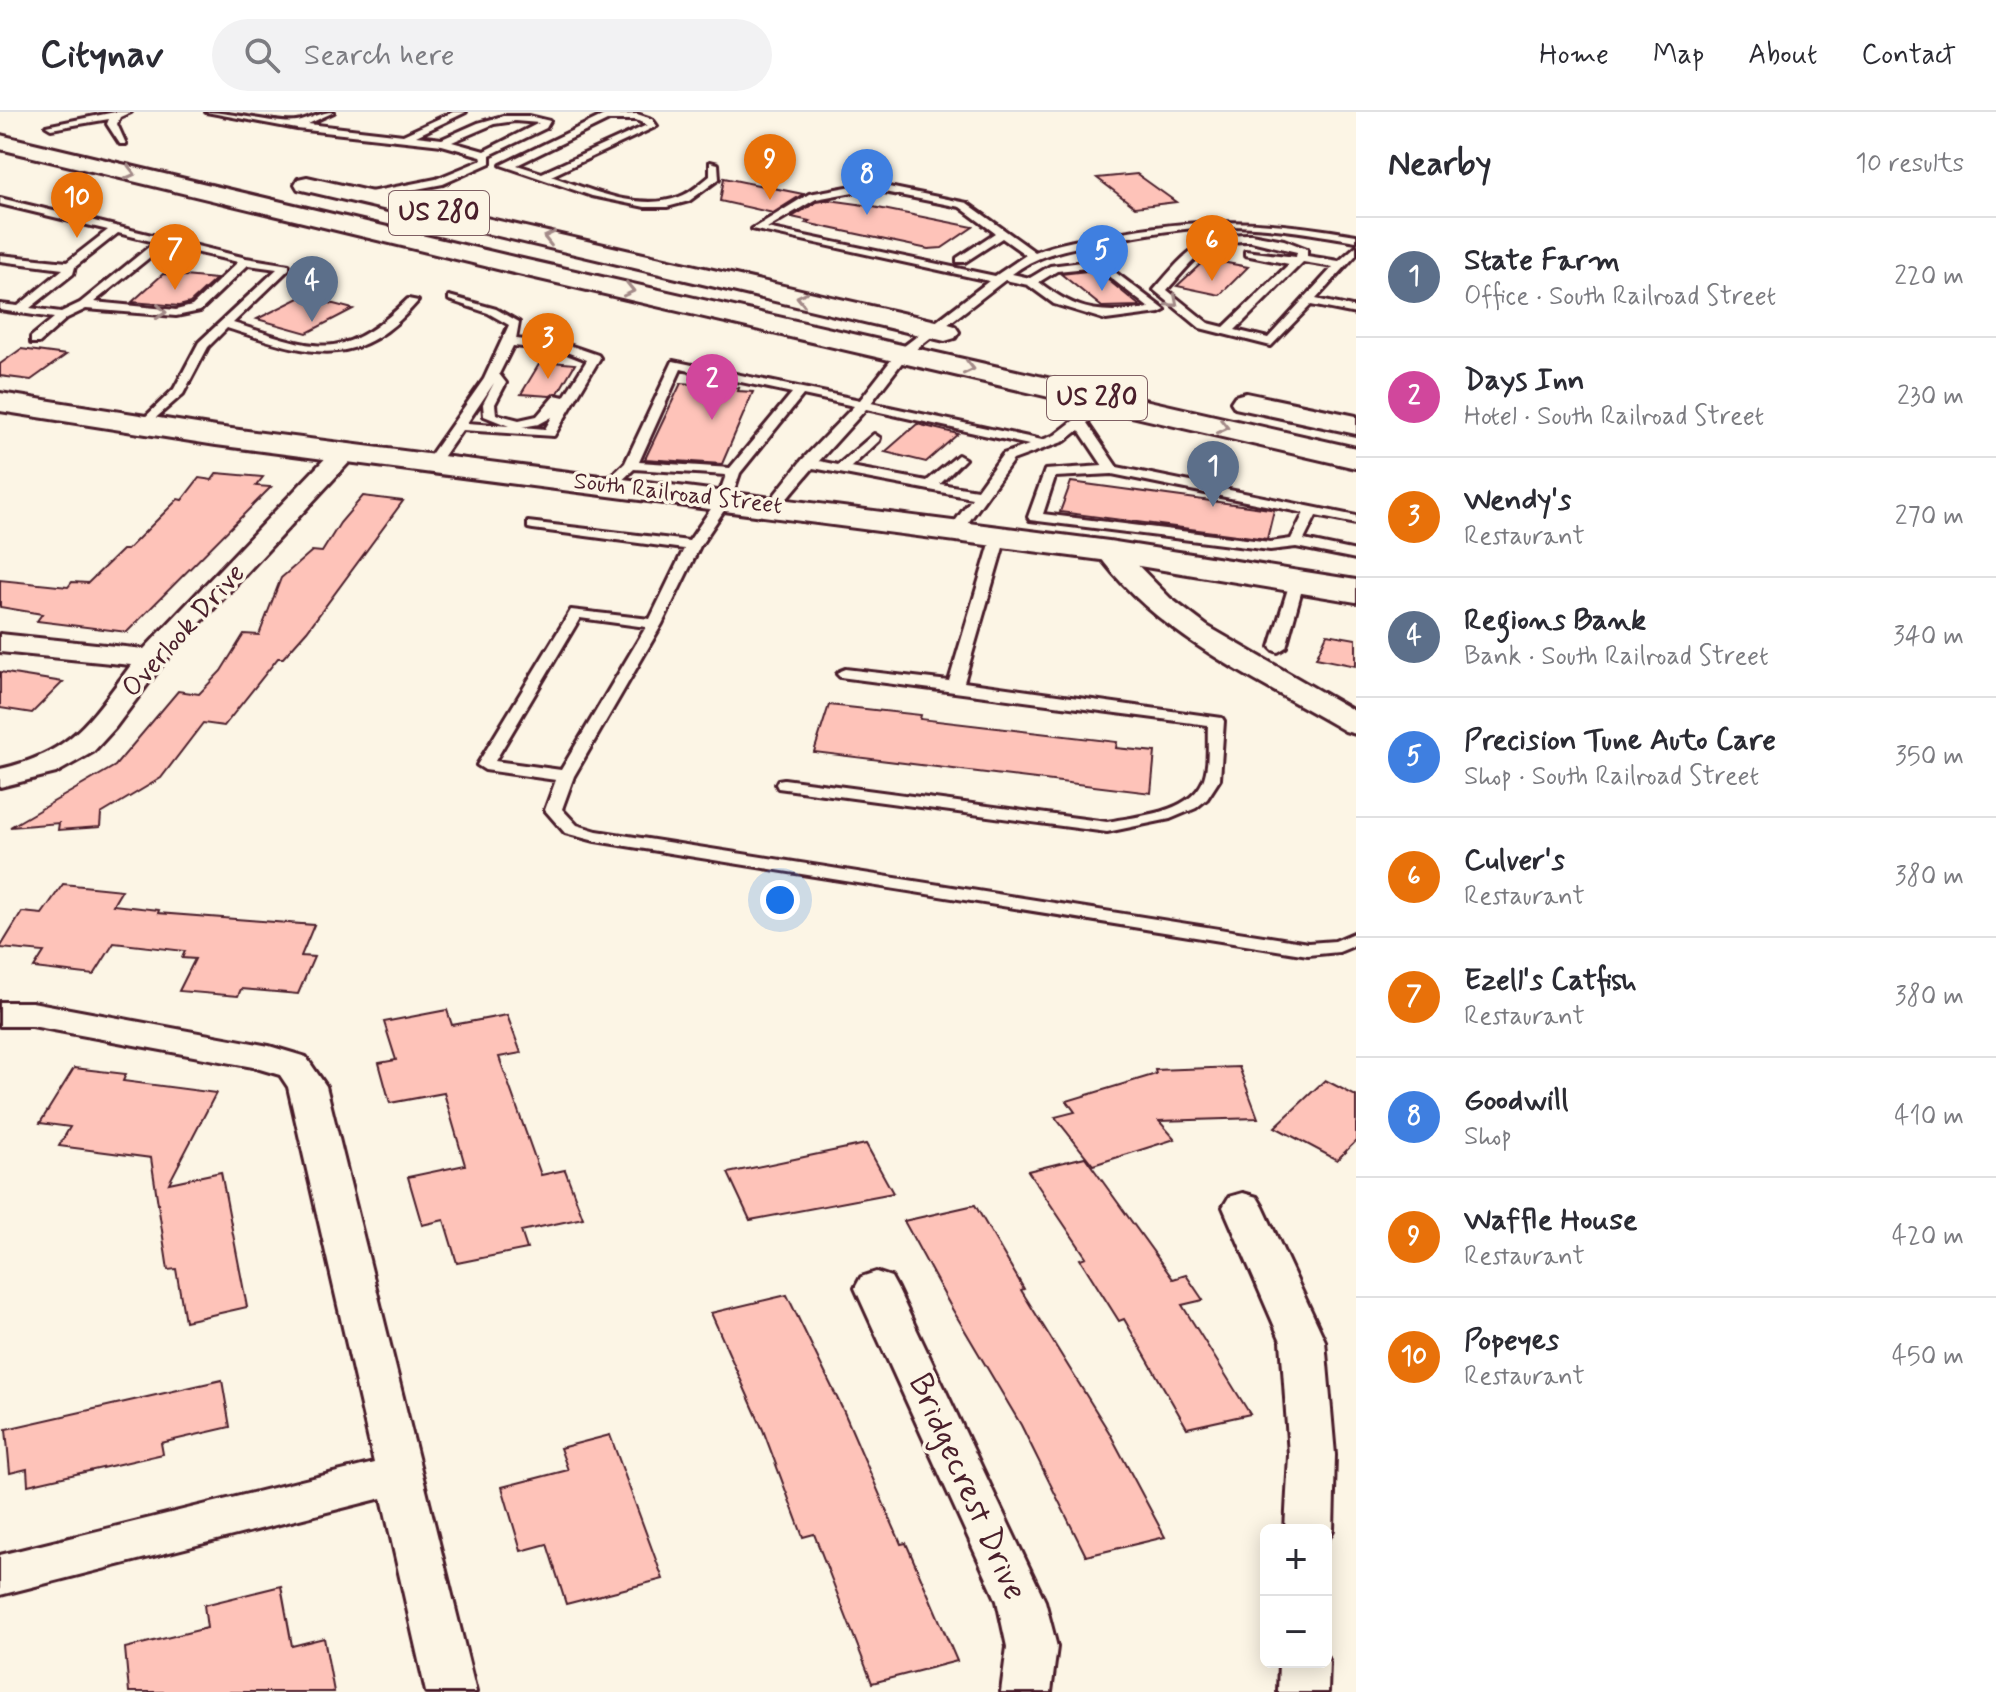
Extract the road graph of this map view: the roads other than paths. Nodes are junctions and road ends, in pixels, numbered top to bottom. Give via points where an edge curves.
1 (211, 112) edge
2 (274, 112) edge
3 (329, 112) edge
4 (461, 112) edge
5 (229, 113) edge
6 (121, 114) edge
7 (256, 119) junction
8 (25, 120) dead end
9 (51, 126) junction
10 (297, 126) junction
11 (406, 137) junction
12 (0, 142) edge
13 (123, 142) junction
14 (443, 142) junction
15 (153, 149) dead end
16 (486, 158) junction
17 (713, 164) dead end
18 (510, 165) junction
19 (545, 175) junction
20 (288, 179) dead end
21 (439, 182) junction
22 (364, 196) junction
23 (0, 201) edge
24 (26, 207) junction
25 (417, 208) junction
26 (0, 216) edge
27 (116, 229) junction
28 (1002, 233) junction
29 (1356, 238) edge
30 (163, 241) junction
31 (1356, 249) edge
32 (1249, 253) dead end
33 (1034, 256) junction
34 (0, 258) edge
35 (961, 260) dead end
36 (1299, 260) junction
37 (246, 261) junction
38 (1340, 265) junction
39 (69, 266) junction
40 (1001, 278) junction
41 (1032, 282) junction
42 (453, 298) dead end
43 (412, 301) dead end
44 (1308, 301) junction
45 (84, 305) junction
46 (0, 307) edge
47 (20, 310) junction
48 (1356, 311) edge
49 (63, 316) junction
50 (225, 324) junction
51 (935, 329) junction
52 (1227, 331) junction
53 (35, 340) dead end
54 (978, 340) dead end
55 (510, 342) junction
56 (903, 353) junction
57 (492, 374) junction
58 (584, 375) junction
59 (800, 391) junction
60 (1218, 396) dead end
61 (1108, 400) junction
62 (0, 402) edge
63 (860, 404) junction
64 (1080, 422) junction
65 (143, 425) junction
66 (1356, 425) edge
67 (458, 426) junction
68 (874, 438) dead end
69 (1043, 444) junction
70 (346, 451) junction
71 (1356, 458) edge
72 (958, 459) dead end
73 (432, 463) junction
74 (807, 463) junction
75 (841, 469) junction
76 (1112, 470) junction
77 (620, 475) junction
78 (729, 486) junction
79 (930, 486) junction
80 (980, 495) junction
81 (773, 506) junction
82 (1312, 511) junction
83 (1356, 520) edge
84 (533, 525) dead end
85 (955, 531) junction
86 (999, 537) junction
87 (1296, 543) junction
88 (693, 546) junction
89 (1109, 551) junction
90 (1356, 555) edge
91 (1297, 582) junction
92 (1356, 591) edge
93 (655, 624) junction
94 (0, 643) edge
95 (1278, 647) dead end
96 (152, 659) junction
97 (845, 674) dead end
98 (955, 686) junction
99 (1356, 725) edge
100 (566, 776) junction
101 (0, 778) edge
102 (784, 784) dead end
103 (1356, 938) edge
104 (0, 1014) edge
105 (1243, 1207) dead end
106 (876, 1288) dead end
107 (400, 1475) junction
108 (1309, 1524) edge
109 (0, 1575) edge
110 (1304, 1668) edge
111 (451, 1692) edge
112 (1026, 1692) edge
113 (1303, 1692) edge

1 - 5 lane
2 - 7 lane
3 - 10 lane
4 - 11 lane
5 - 7 lane
6 - 9 lane
6 - 13 lane via 112,124
7 - 10 lane
8 - 9 main road
9 - 13 main road
10 - 11 lane
11 - 14 lane
12 -> 56 main road, US 280
13 - 15 main road
14 - 16 lane
14 - 16 lane via 501,116 545,121
16 - 18 lane
16 - 21 lane
17 - 19 lane via 715,177 685,200 670,203 643,204 563,185
18 - 19 lane
18 - 19 lane via 607,117 637,117 652,126
20 - 22 main road, US 280
21 - 22 lane
21 - 25 lane
22 - 25 main road, US 280
23 - 24 lane
24 - 26 lane
24 - 27 lane
51 -> 25 main road, US 280
27 - 30 lane
27 - 39 lane
28 - 33 lane
28 - 35 lane
28 - 40 lane via 963,205 869,186 813,196 757,229
29 - 33 lane via 1227,223 1152,229
30 - 37 lane
30 - 45 lane
31 - 38 lane
32 - 36 lane
33 - 40 lane
34 - 39 lane
36 - 38 lane
36 - 52 lane
36 -> 52 lane via 1303,251 1289,244 1220,239 1201,247 1160,290 1204,326
45 -> 37 lane via 176,313 196,309
37 - 50 lane via 285,267
38 - 44 lane
39 - 47 lane via 69,272
40 - 41 lane
40 - 51 lane
41 - 41 lane via 1058,302 1106,317 1159,310 1099,263 1054,268
42 - 55 lane via 515,324
43 - 50 lane via 387,326 351,346 313,349
44 - 48 lane
44 - 52 lane via 1271,342
45 - 49 lane
46 - 47 lane
47 - 49 lane
49 - 53 lane
50 - 65 lane via 203,345 179,391
51 - 54 main road, US 280
51 - 56 lane
55 - 57 lane
55 - 58 lane via 566,348 594,358
56 -> 61 main road, US 280
56 - 63 lane
57 - 58 lane via 500,383 489,404 515,412 549,412 574,377
57 - 67 lane
58 - 67 lane via 549,433
59 - 63 lane
59 - 77 lane via 677,364
59 - 78 lane
60 - 66 main road
61 - 64 lane
61 -> 71 main road, US 280
62 - 65 main road, South Railroad Street
63 - 69 lane via 983,436
63 - 74 lane
64 - 69 lane
64 - 76 lane
65 - 70 main road, South Railroad Street
67 - 73 lane
68 - 75 lane
69 - 80 lane via 1008,457
70 - 73 main road, South Railroad Street
70 - 96 street, Overlook Drive
72 - 79 lane
73 - 77 main road, South Railroad Street
74 - 75 lane
74 - 81 lane
75 - 79 lane
76 - 82 lane
76 - 87 lane via 1050,473 1035,517 1270,546
77 - 78 main road, South Railroad Street
78 - 81 main road, South Railroad Street
78 - 88 lane
79 - 80 lane
80 - 85 lane
81 - 85 main road, South Railroad Street
82 - 83 lane
82 - 87 lane
84 - 88 lane
85 - 86 main road, South Railroad Street
86 - 89 main road, South Railroad Street
86 - 98 lane
87 - 90 lane
88 - 93 lane
89 - 91 main road, South Railroad Street
89 - 99 street via 1160,604 1197,632
91 - 92 main road, South Railroad Street
91 - 95 lane
93 - 100 lane
93 - 100 lane via 576,613 485,765
94 - 96 street
96 - 101 street, Overlook Drive via 109,716 69,755
97 - 98 lane
98 - 102 lane via 1216,721 1211,783 1193,804 1107,827
100 - 103 lane via 553,810 571,829 595,836 1308,949 1339,946
104 - 107 street via 32,1014 293,1066 307,1086
105 - 108 street via 1303,1341 1312,1455
106 - 112 street, Bridgecrest Drive via 1021,1601 1032,1647
107 - 109 street
107 - 111 street
110 - 113 street

